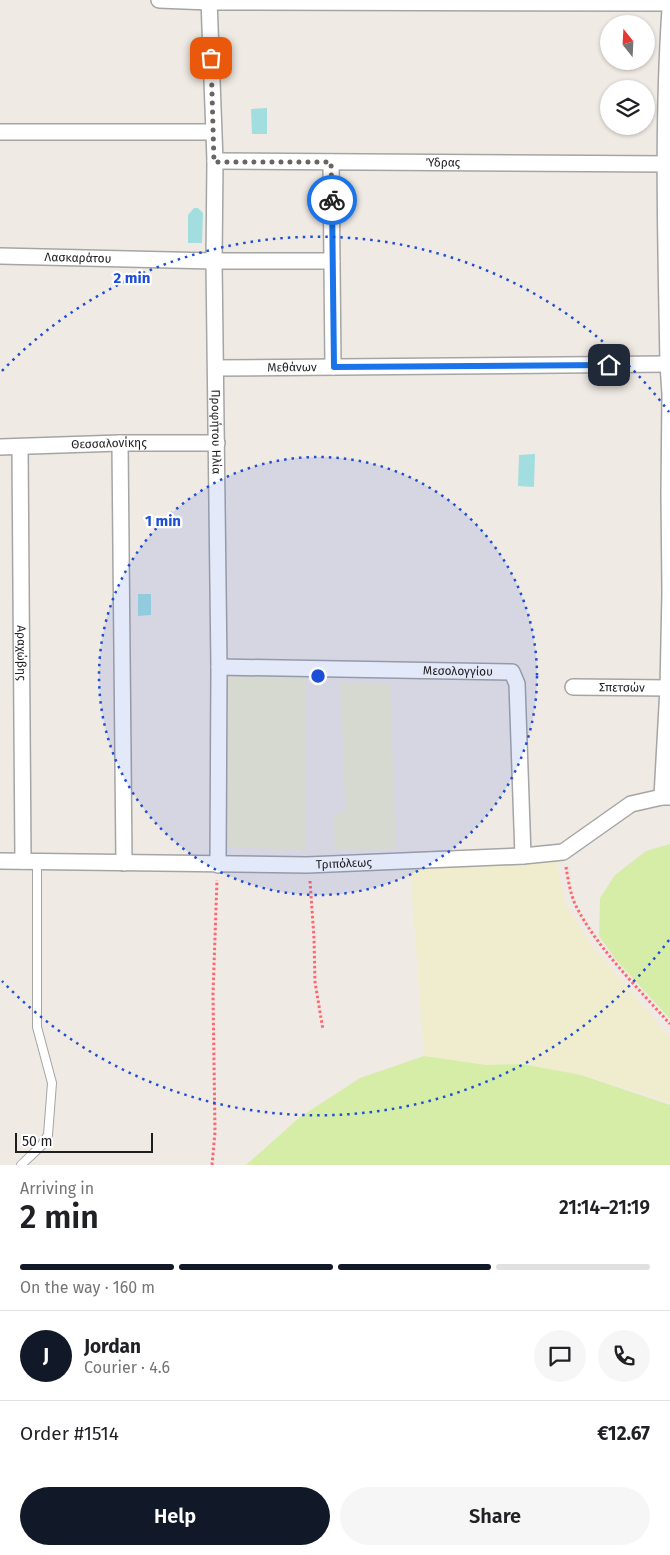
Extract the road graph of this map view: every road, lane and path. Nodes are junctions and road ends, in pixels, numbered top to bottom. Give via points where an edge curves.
1 (160, 0) edge
2 (209, 1) edge
3 (487, 1) edge
4 (670, 3) edge
5 (670, 9) edge
6 (668, 69) edge
7 (0, 132) edge
8 (213, 132) junction
9 (214, 162) junction
10 (331, 162) junction
11 (667, 164) edge
12 (0, 256) edge
13 (214, 261) junction
14 (332, 261) junction
15 (668, 276) edge
16 (668, 364) junction
17 (334, 367) junction
18 (216, 368) junction
19 (670, 394) edge
20 (120, 443) junction
21 (217, 443) junction
22 (0, 447) edge
23 (20, 447) junction
24 (669, 494) edge
25 (670, 592) edge
26 (220, 667) junction
27 (573, 687) dead end
28 (669, 688) edge
29 (666, 797) edge
30 (563, 852) junction
31 (523, 856) junction
32 (0, 861) edge
33 (30, 861) junction
34 (124, 863) junction
35 (218, 864) junction
36 (307, 865) junction
37 (670, 1024) edge
38 (323, 1030) dead end
39 (22, 1165) edge
40 (212, 1165) edge

1 - 2 street
2 - 3 street
2 - 8 street, Προφήτου Ηλία
3 - 4 street
5 - 6 street
6 - 11 street
7 - 8 street
8 - 9 street, Προφήτου Ηλία
9 - 10 street, Ύδρας
9 - 13 street, Προφήτου Ηλία
10 - 11 street, Ύδρας
10 - 14 street
11 - 15 street
12 - 13 street, Λασκαράτου
13 - 14 street, Λασκαράτου
13 - 18 street, Προφήτου Ηλία
14 - 17 street
15 - 16 street
16 - 17 street, Μεθάνων
16 - 19 street
17 - 18 street, Μεθάνων
18 - 21 street, Προφήτου Ηλία
19 - 24 street
20 - 21 street, Θεσσαλονίκης
20 - 23 street, Θεσσαλονίκης
20 - 34 street
21 - 26 street, Προφήτου Ηλία
22 - 23 street, Θεσσαλονίκης
23 - 33 street, Αραχώβης
24 - 25 street
25 - 28 street
26 - 31 street, Μεσολογγίου via 512,672 517,684
26 - 35 street, Προφήτου Ηλία
27 - 28 street, Σπετσών
28 - 29 street
29 - 30 street, Τριπόλεως via 631,804
30 - 31 street, Τριπόλεως
30 - 37 path via 575,902 586,923 614,961
31 - 36 street, Τριπόλεως
32 - 33 street, Τριπόλεως
33 - 34 street, Τριπόλεως
33 - 39 lane via 37,1027 52,1083 48,1135
34 - 35 street, Τριπόλεως
35 - 36 street, Τριπόλεως
35 - 40 path
36 - 38 path via 315,982

